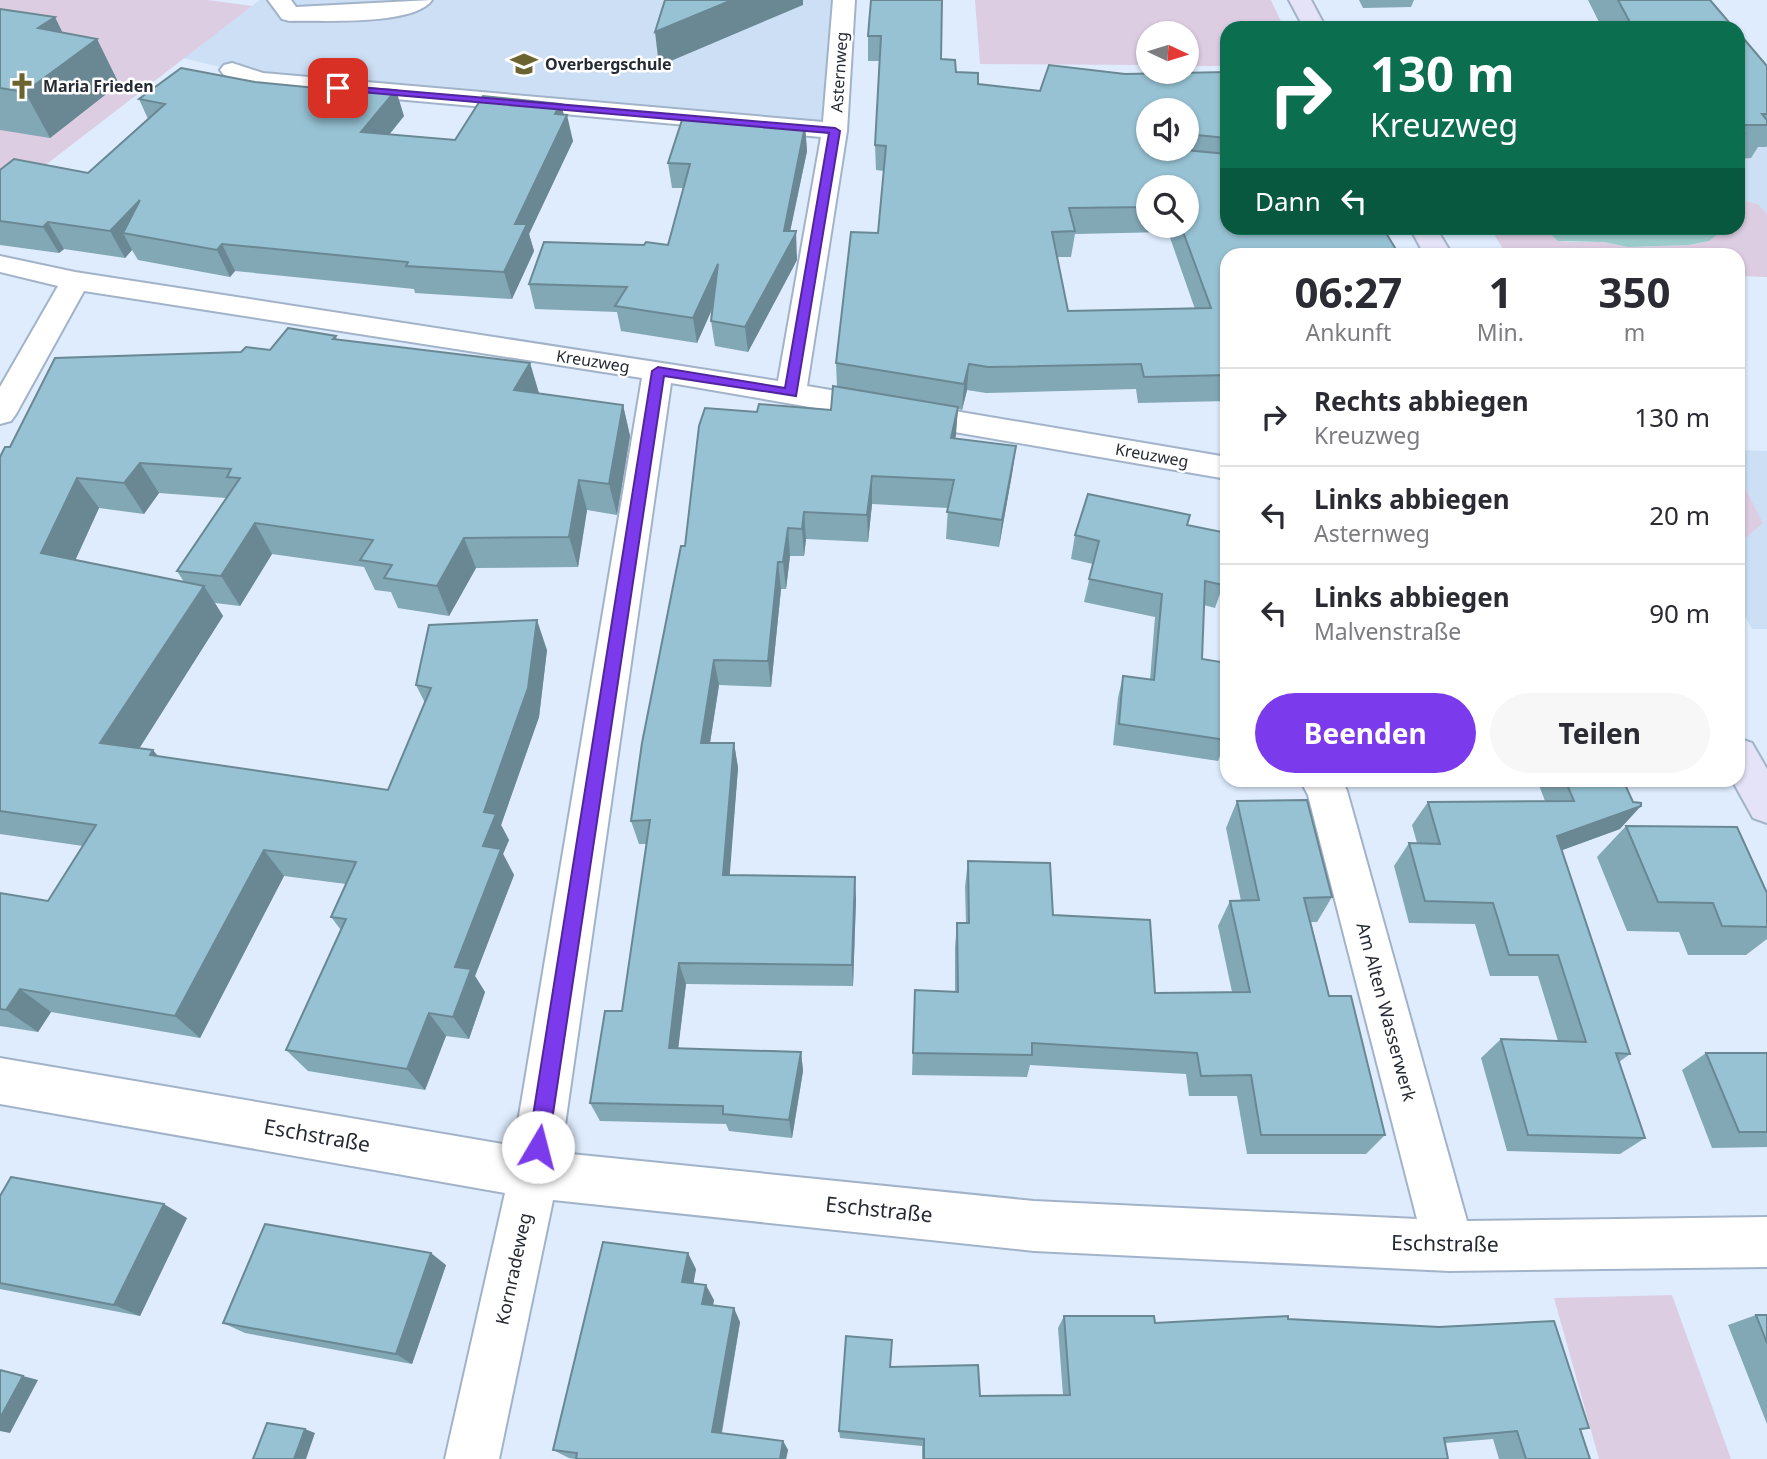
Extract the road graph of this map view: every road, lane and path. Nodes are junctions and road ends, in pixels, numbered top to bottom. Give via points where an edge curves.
1 (279, 0) edge
2 (421, 0) edge
3 (845, 0) edge
4 (1300, 0) edge
5 (1311, 21) edge
6 (232, 70) dead end
7 (835, 131) junction
8 (0, 264) edge
9 (75, 281) junction
10 (658, 371) junction
11 (791, 393) junction
12 (0, 414) edge
13 (1220, 467) edge
14 (1745, 767) edge
15 (1324, 787) edge
16 (1767, 806) edge
17 (0, 1081) edge
18 (534, 1174) junction
19 (1767, 1242) edge
20 (1449, 1246) junction
21 (472, 1459) edge

1 - 2 street via 290,14 400,10
3 - 7 street, Asternweg
4 - 5 street
6 - 7 street via 260,80
7 - 11 street, Asternweg
8 - 9 street, Kreuzweg
9 - 10 street, Kreuzweg
9 - 12 street
10 - 11 street, Kreuzweg
10 - 18 street, Kornradeweg
11 - 13 street, Kreuzweg
14 - 16 street
15 - 20 street, Am Alten Wasserwerk
17 - 18 street, Eschstraße
18 - 20 street, Eschstraße via 1034,1226
18 - 21 street, Kornradeweg
19 - 20 street, Eschstraße

